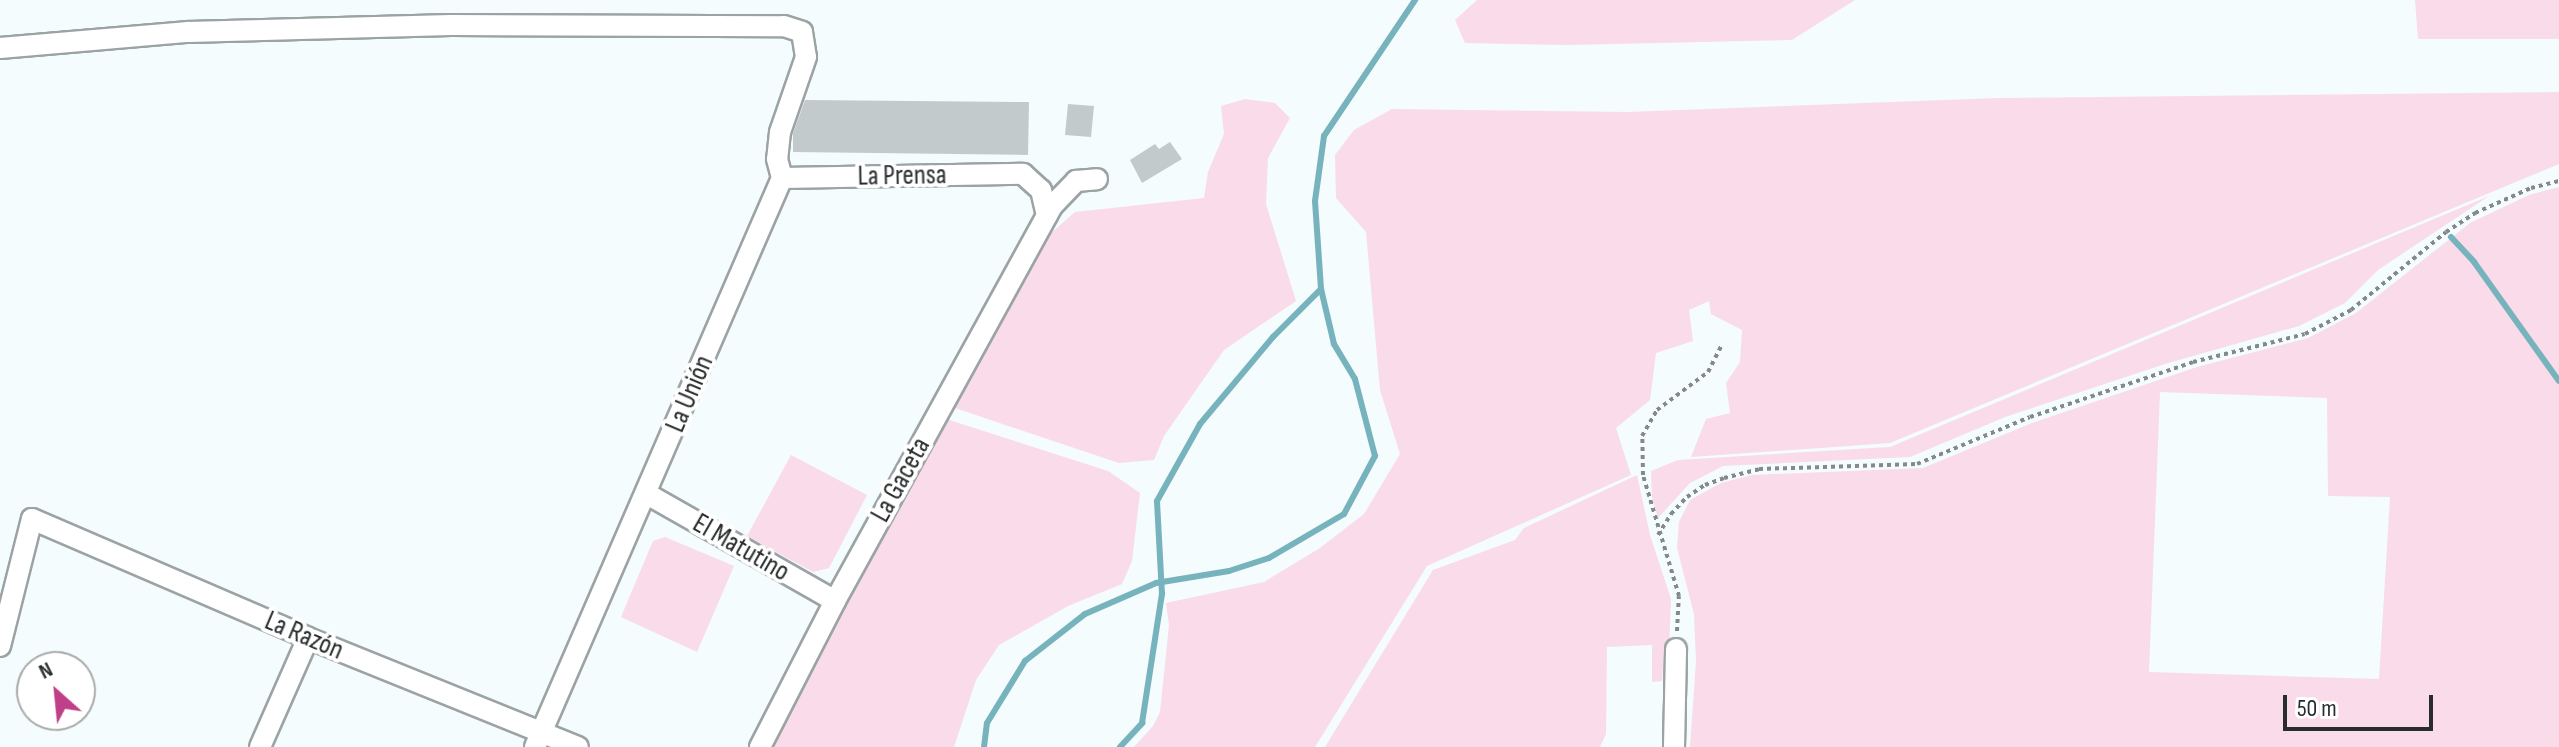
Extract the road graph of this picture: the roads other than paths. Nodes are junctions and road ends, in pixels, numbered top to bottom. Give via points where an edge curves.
1 (0, 48) edge
2 (782, 178) junction
3 (1097, 179) dead end
4 (1047, 215) junction
5 (647, 494) junction
6 (835, 601) junction
7 (308, 638) junction
8 (0, 646) edge
9 (1676, 649) road end
10 (538, 739) edge
11 (260, 747) edge
12 (578, 747) edge
13 (760, 747) edge
14 (1674, 747) edge

1 - 2 street, La Unión via 188,32 451,25 784,26 802,32 806,57 780,132 777,159
2 - 4 street, La Prensa via 1023,174 1041,190
2 - 5 street, La Unión
3 - 4 street, La Gaceta via 1076,181
4 - 6 street, La Gaceta
5 - 6 street, El Matutino
5 - 10 street, La Unión
6 - 13 street, La Gaceta
7 - 8 street, La Razón via 32,519
7 - 10 street, La Razón
7 - 11 street
9 - 14 street
10 - 12 street, La Razón

